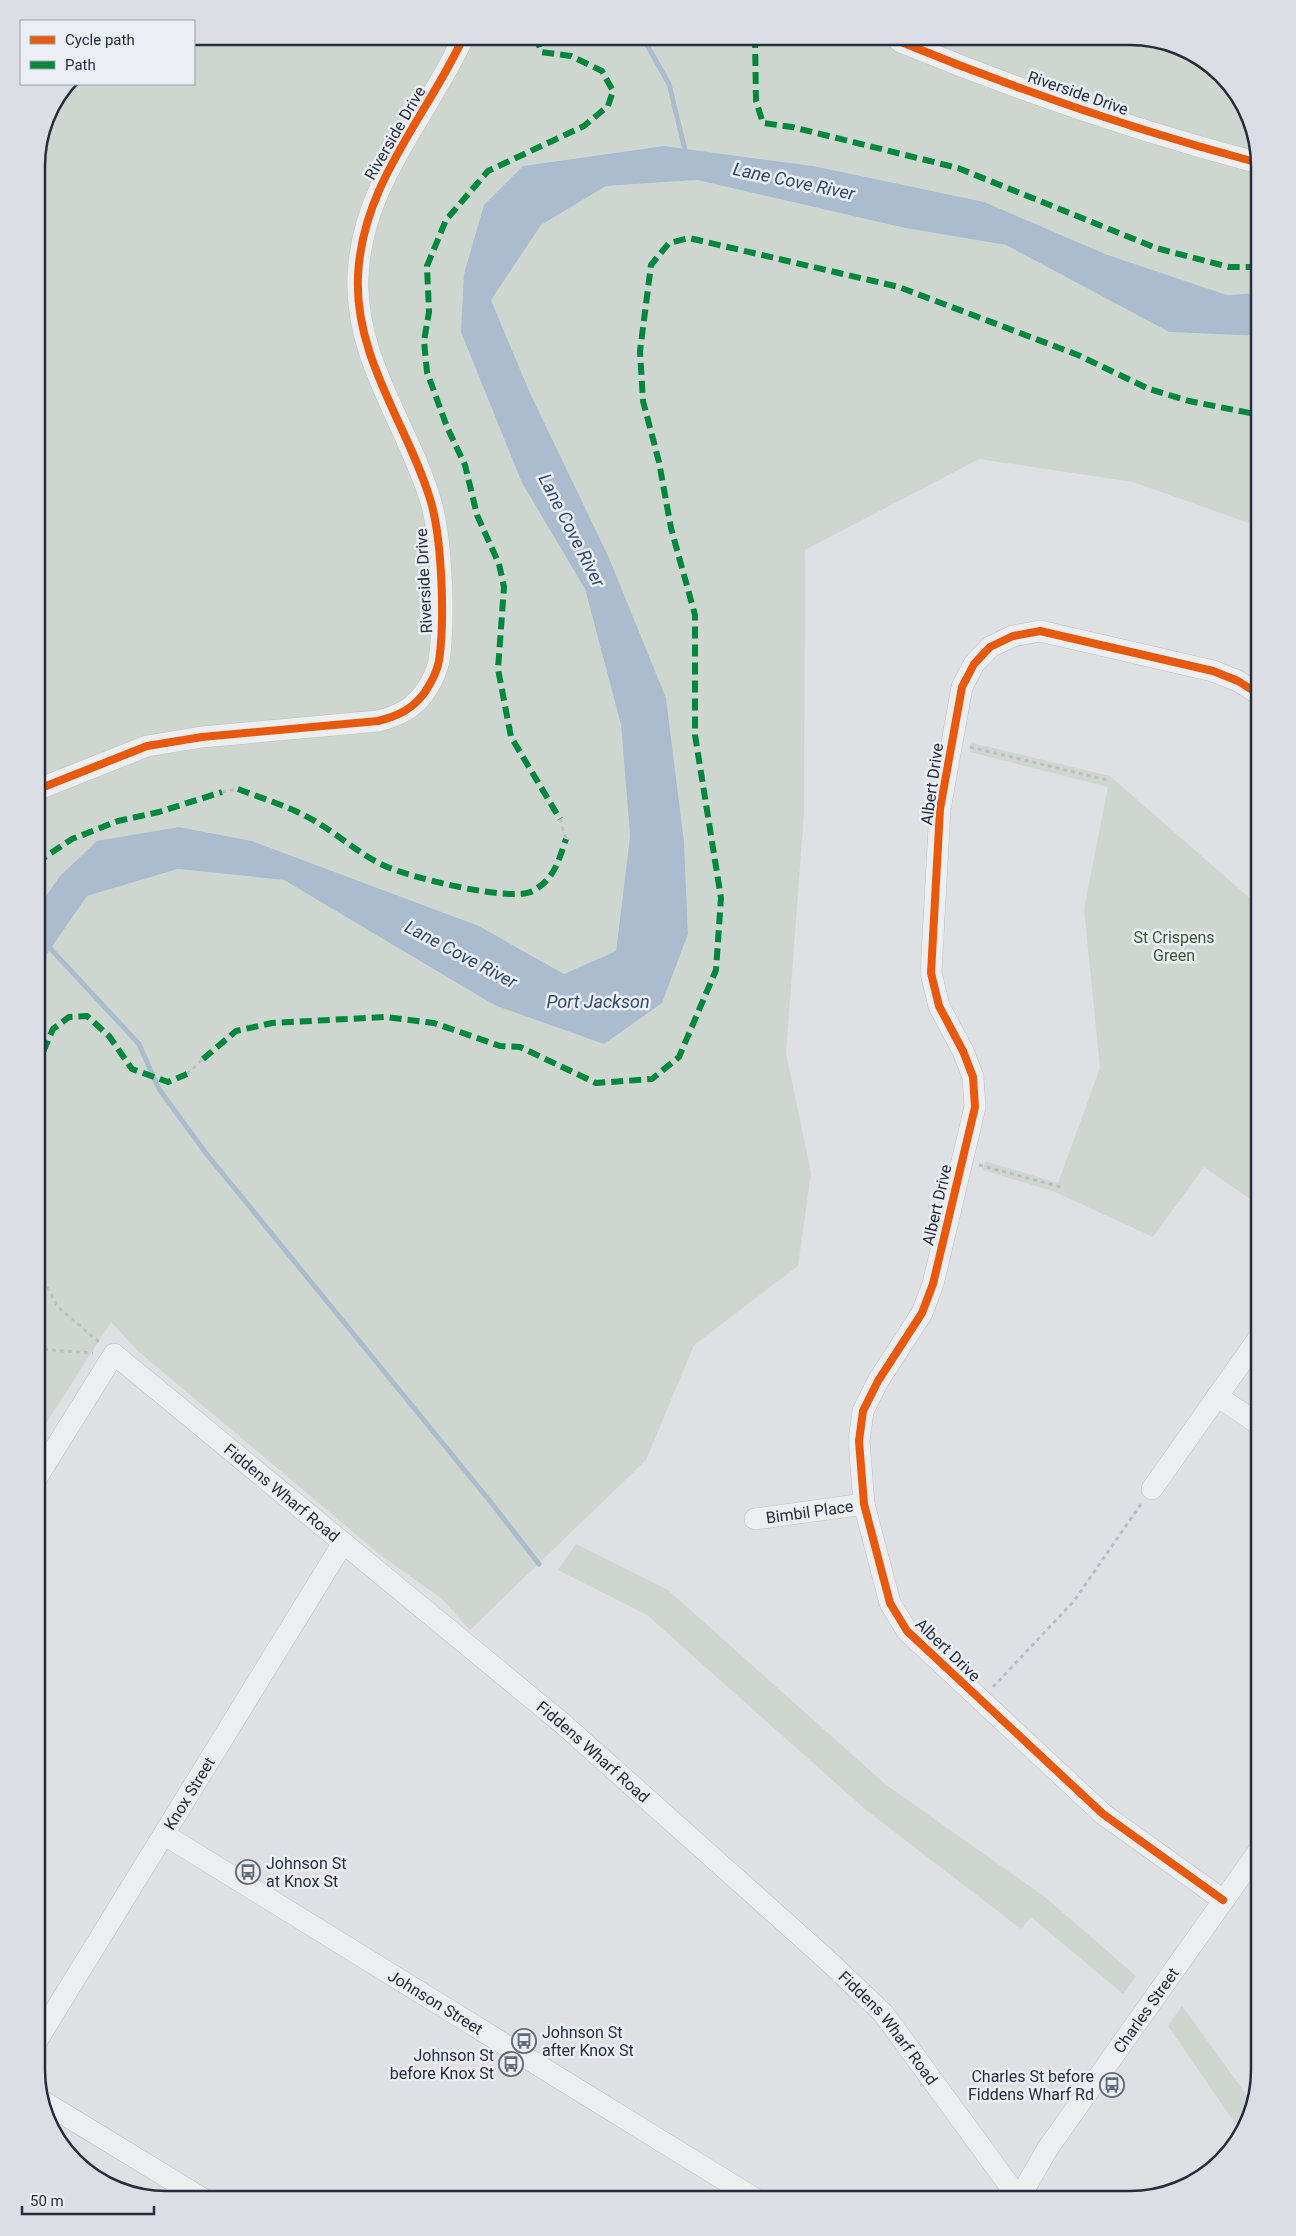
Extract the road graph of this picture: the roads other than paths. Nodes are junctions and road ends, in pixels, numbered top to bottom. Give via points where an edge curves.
1 (459, 45) edge
2 (908, 45) edge
3 (1251, 161) edge
4 (1251, 689) edge
5 (45, 786) edge
6 (1251, 1349) edge
7 (1217, 1396) junction
8 (1251, 1419) edge
9 (45, 1465) edge
10 (1152, 1489) road end
11 (864, 1504) junction
12 (755, 1519) dead end
13 (344, 1543) junction
14 (165, 1835) junction
15 (1251, 1861) edge
16 (1223, 1900) junction
17 (45, 2028) edge
18 (50, 2106) edge
19 (188, 2191) edge
20 (742, 2191) edge
21 (1013, 2191) edge
22 (1024, 2191) edge

1 - 5 street, Riverside Drive via 433,95 392,160 372,204 358,274 358,308 368,347 426,485 436,524 441,588 440,641 438,662 426,691 406,711 378,721 162,743
2 - 3 street, Riverside Drive via 984,76 1188,144
4 - 11 street, Albert Drive via 1213,671 1040,632 1013,636 990,647 974,664 962,686 940,808 930,974 939,1006 973,1076 975,1107 933,1284 922,1313 878,1381 863,1411 859,1441
6 - 7 street
7 - 8 street
7 - 10 street
9 - 13 street, Fiddens Wharf Road via 114,1354
11 - 12 street, Bimbil Place
11 - 16 street, Albert Drive via 890,1603 907,1632 1103,1814
13 - 14 street, Knox Street
13 - 21 street, Fiddens Wharf Road via 562,1723 883,2013
14 - 17 street, Knox Street
14 - 20 street, Johnson Street
15 - 16 street, Charles Street
16 - 22 street, Charles Street via 1048,2148
18 - 19 street

